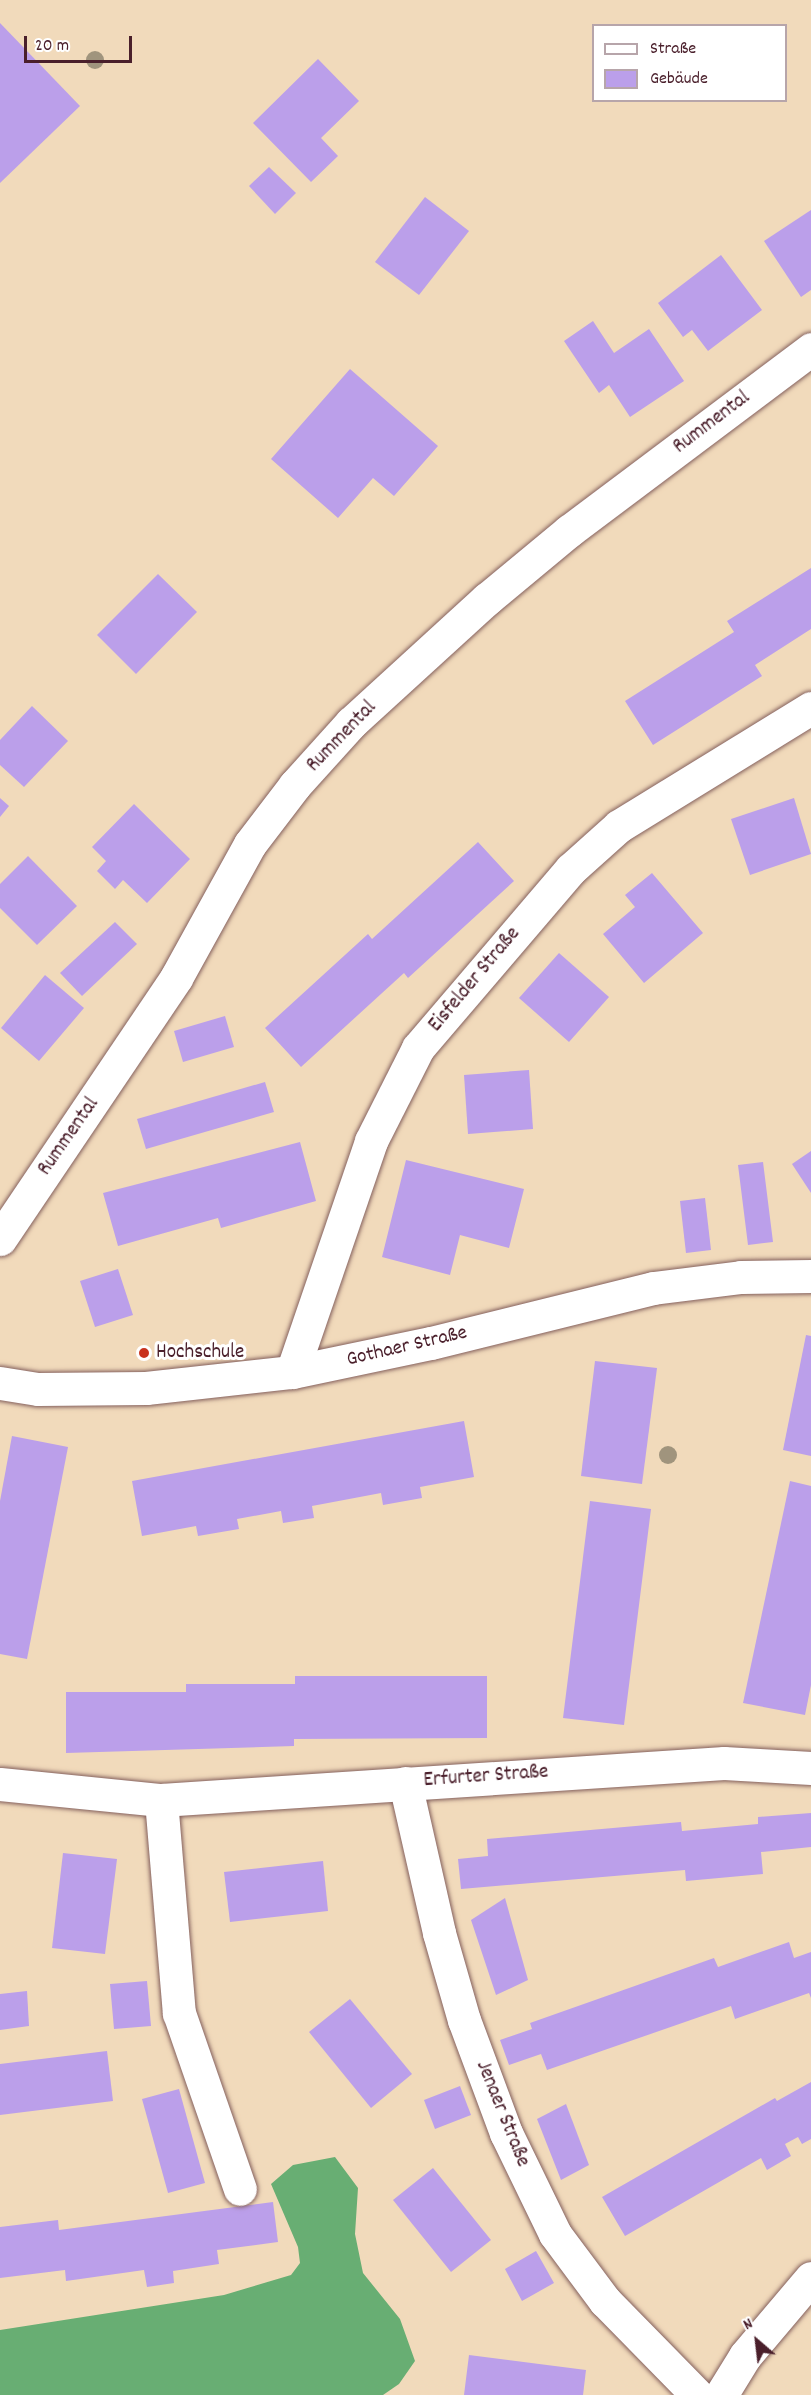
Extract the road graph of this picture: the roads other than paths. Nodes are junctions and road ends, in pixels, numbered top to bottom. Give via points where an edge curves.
1 (811, 349) edge
2 (811, 708) edge
3 (0, 1239) edge
4 (811, 1276) edge
5 (292, 1372) junction
6 (0, 1383) edge
7 (811, 1768) edge
8 (405, 1783) junction
9 (0, 1784) edge
10 (161, 1800) junction
11 (240, 2190) dead end
12 (811, 2278) edge
13 (697, 2395) edge
14 (721, 2395) edge

1 - 3 street, Rummental via 569,531 505,584 327,750 250,844 176,978
2 - 5 street, Eisfelder Straße via 619,826 571,869 418,1048 371,1141
4 - 5 street, Gothaer Straße via 741,1277 653,1288 431,1343
5 - 6 street, Gothaer Straße via 146,1388 38,1389
7 - 8 street, Erfurter Straße via 724,1763
8 - 10 street, Erfurter Straße
8 - 13 street, Jenaer Straße via 458,1998 506,2133 555,2234 605,2301
9 - 10 street, Erfurter Straße
10 - 11 street via 179,2013
12 - 14 street via 745,2356

